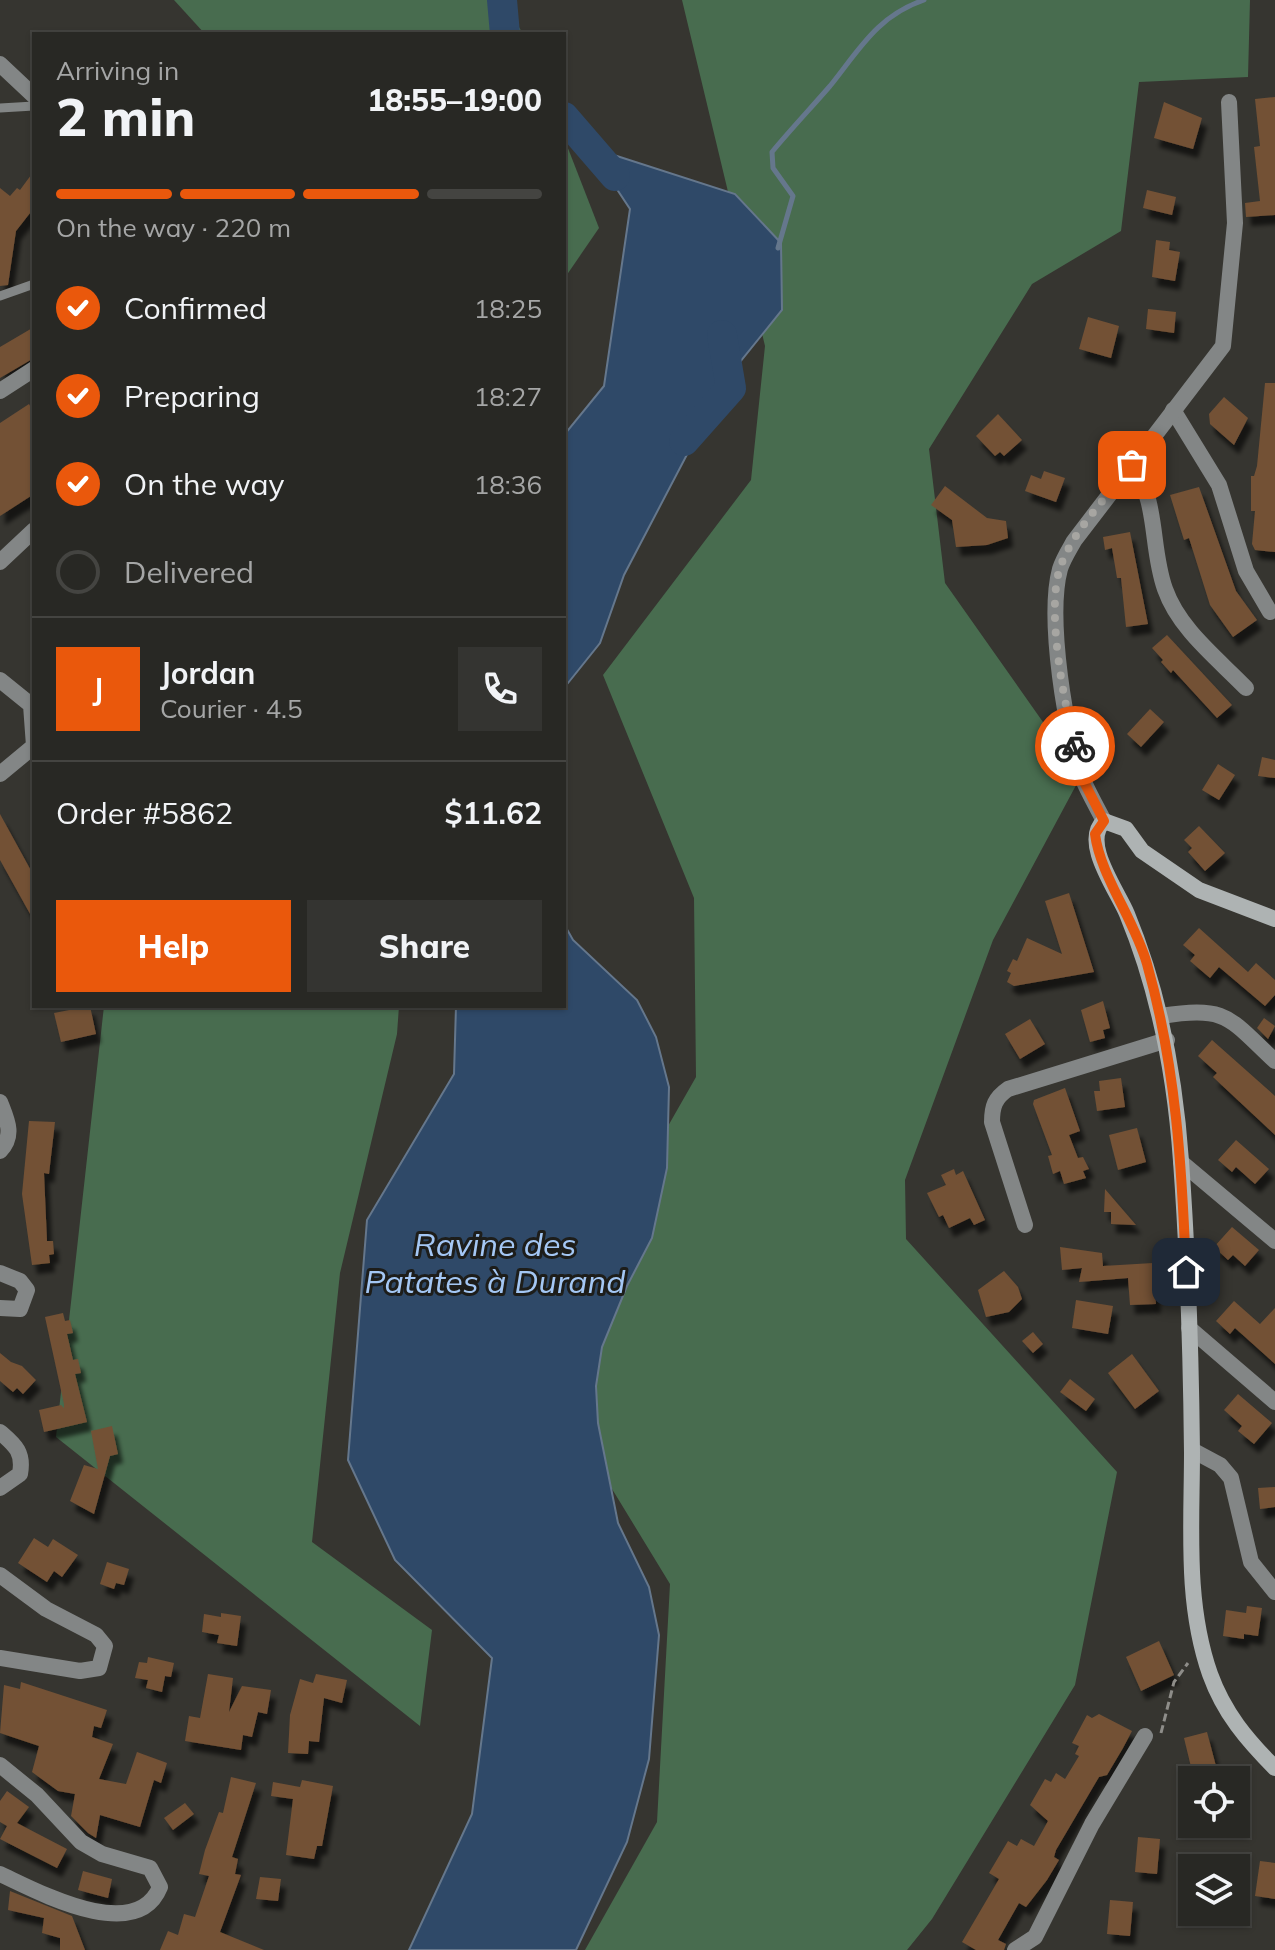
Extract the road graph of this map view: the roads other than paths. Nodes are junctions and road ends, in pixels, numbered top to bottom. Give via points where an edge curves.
1 (0, 64) edge
2 (32, 94) edge
3 (1229, 102) dead end
4 (32, 106) edge
5 (0, 108) edge
6 (32, 285) edge
7 (0, 296) edge
8 (32, 370) edge
9 (0, 391) edge
10 (1173, 410) junction
11 (1132, 465) junction
12 (32, 532) edge
13 (0, 562) edge
14 (1270, 612) dead end
15 (0, 680) edge
16 (1246, 688) dead end
17 (32, 716) edge
18 (32, 748) edge
19 (0, 774) edge
20 (1104, 821) junction
21 (1275, 919) edge
22 (1161, 1016) junction
23 (1167, 1040) junction
24 (1275, 1061) edge
25 (0, 1102) edge
26 (0, 1151) edge
27 (1181, 1162) junction
28 (1025, 1225) dead end
29 (1275, 1241) edge
30 (0, 1273) edge
31 (0, 1308) edge
32 (1189, 1328) junction
33 (1275, 1402) edge
34 (0, 1432) edge
35 (1192, 1450) junction
36 (0, 1488) edge
37 (0, 1575) edge
38 (1275, 1592) edge
39 (0, 1658) edge
40 (1145, 1736) dead end
41 (0, 1765) edge
42 (1275, 1768) edge
43 (0, 1874) edge
44 (1015, 1950) edge

1 - 2 street
3 - 10 street via 1235,223 1223,346
4 - 5 lane
6 - 7 lane
8 - 9 street
10 - 11 street
10 - 14 street via 1219,485 1246,571
11 - 16 street via 1150,502 1164,587 1173,608
11 - 20 street via 1074,541 1056,590 1057,652 1073,739 1083,780
12 - 13 street
15 - 17 street via 31,705
18 - 19 street
20 - 21 street via 1126,829 1142,851 1199,890
20 - 22 street via 1095,834 1098,857 1146,959
22 - 23 street
22 - 24 street via 1222,1013
23 - 27 street
23 - 28 street via 998,1096 992,1122
25 - 26 street via 9,1138
27 - 29 street
27 - 32 street
30 - 31 street via 27,1290 20,1309
32 - 33 street
32 - 35 street
34 - 36 street via 20,1449 22,1464 20,1474
35 - 38 street via 1220,1465 1231,1478 1251,1562
35 - 42 street via 1192,1598 1210,1675 1239,1733
37 - 39 street via 46,1609 96,1635 105,1646 99,1668 80,1671
40 - 44 street via 1092,1824 1035,1937
41 - 43 street via 81,1842 150,1868 160,1887 138,1908 101,1914 68,1906

